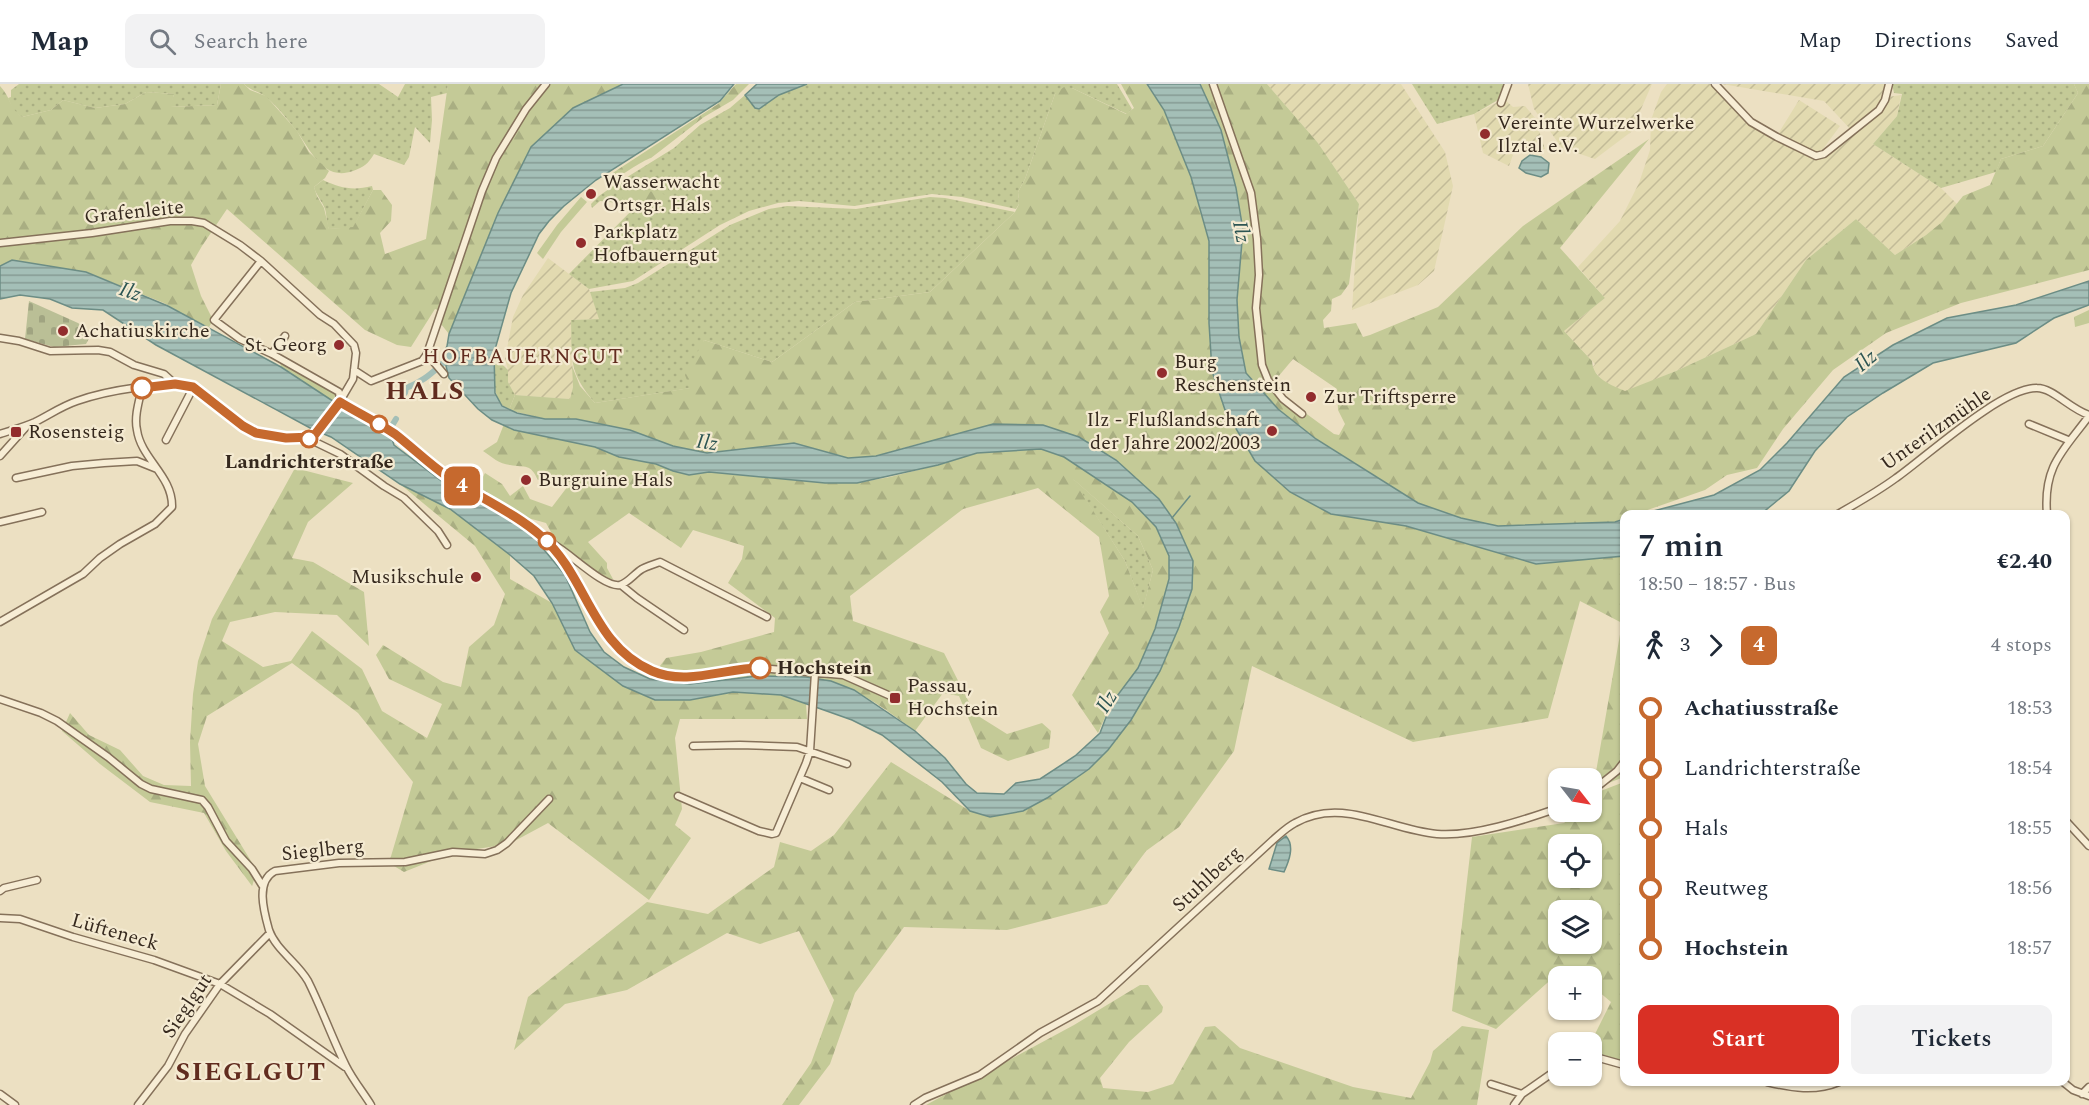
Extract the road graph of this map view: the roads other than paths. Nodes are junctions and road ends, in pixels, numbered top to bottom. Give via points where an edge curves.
1 (546, 84) edge
2 (1213, 84) edge
3 (1508, 84) edge
4 (1715, 84) edge
5 (1889, 84) edge
6 (1501, 103) dead end
7 (0, 243) edge
8 (261, 261) junction
9 (285, 336) dead end
10 (0, 338) edge
11 (272, 354) junction
12 (428, 354) junction
13 (354, 370) junction
14 (442, 372) dead end
15 (175, 384) junction
16 (193, 387) junction
17 (142, 388) junction
18 (340, 402) junction
19 (1302, 414) dead end
20 (2089, 416) edge
21 (2029, 424) dead end
22 (26, 426) junction
23 (0, 434) edge
24 (313, 437) junction
25 (166, 440) dead end
26 (2068, 440) junction
27 (0, 456) edge
28 (158, 469) junction
29 (16, 478) dead end
30 (1845, 510) edge
31 (2047, 510) edge
32 (42, 512) dead end
33 (0, 522) edge
34 (547, 542) junction
35 (447, 545) dead end
36 (621, 585) junction
37 (767, 617) dead end
38 (0, 622) edge
39 (684, 630) dead end
40 (815, 675) junction
41 (895, 698) dead end
42 (0, 699) edge
43 (693, 746) dead end
44 (810, 750) junction
45 (848, 764) dead end
46 (1620, 767) edge
47 (800, 778) junction
48 (1602, 783) edge
49 (829, 790) dead end
50 (678, 796) dead end
51 (549, 799) dead end
52 (1548, 811) edge
53 (2070, 825) edge
54 (2089, 846) edge
55 (37, 880) dead end
56 (262, 885) junction
57 (0, 891) edge
58 (0, 918) edge
59 (270, 933) junction
60 (220, 984) junction
61 (1602, 1059) edge
62 (1620, 1064) edge
63 (347, 1068) junction
64 (1548, 1076) edge
65 (1491, 1084) dead end
66 (1786, 1086) edge
67 (1828, 1086) edge
68 (2069, 1086) edge
69 (2089, 1087) edge
70 (0, 1094) edge
71 (1522, 1094) junction
72 (2082, 1094) junction
73 (2089, 1096) edge
74 (15, 1105) edge
75 (138, 1105) edge
76 (371, 1105) edge
77 (914, 1105) edge
78 (1514, 1105) edge

1 - 12 street via 496,158
2 - 19 street via 1251,193 1257,239 1256,308 1262,365 1278,393
3 - 6 street
4 - 5 street via 1752,122 1816,156 1824,154 1879,110
7 - 8 street, Grafenleite via 192,221 204,223
8 - 11 street via 214,320 240,339
8 - 13 street, Grafenleite via 354,345
9 - 11 street
10 - 15 street via 50,351 110,352 134,365 165,374
11 - 18 street via 339,392
12 - 13 street via 422,361 371,381
12 - 14 street
13 - 18 street
15 - 16 street
15 - 17 street
16 - 24 street via 256,433
16 - 25 street
17 - 22 street via 76,401
17 - 28 street via 136,429
18 - 24 street
18 - 34 street via 396,436 439,471 519,520
20 - 26 street
20 - 30 street, Unterilzmühle via 2054,393 2027,389 1975,417 1895,479
21 - 26 street
22 - 23 street
22 - 27 street
24 - 35 street via 404,498
26 - 31 street via 2052,468
28 - 29 street via 137,461 104,463
28 - 38 street via 168,484 172,507 155,524 120,544 83,574
32 - 33 street
34 - 36 street via 568,553 599,580
34 - 40 street via 568,567 606,634 652,671 679,677 750,668
36 - 37 street via 642,568 660,562
36 - 39 street
40 - 41 street via 843,675
40 - 44 street
42 - 56 street via 57,721 141,784 202,800 226,841
43 - 44 street via 781,746
44 - 45 street
44 - 47 street
46 - 48 street
47 - 49 street
47 - 50 street via 776,833 772,834
51 - 56 street, Sieglberg via 507,843 485,854 453,852 405,862 339,863 274,871 267,874
52 - 77 street, Stuhlberg via 1450,834 1406,828 1348,812 1319,813 1293,823 1098,1001 980,1074
53 - 54 street
55 - 57 street
56 - 59 street, Sieglberg
58 - 60 street, Lüfteneck via 20,919
59 - 60 street, Sieglgut
59 - 63 street, Sieglberg via 307,979
60 - 63 street, Lüfteneck
60 - 75 street, Sieglgut
61 - 62 street
63 - 76 street, Sieglberg
64 - 71 street
65 - 71 street
66 - 67 street
68 - 72 street
69 - 72 street
70 - 74 street
71 - 78 street
72 - 73 street

